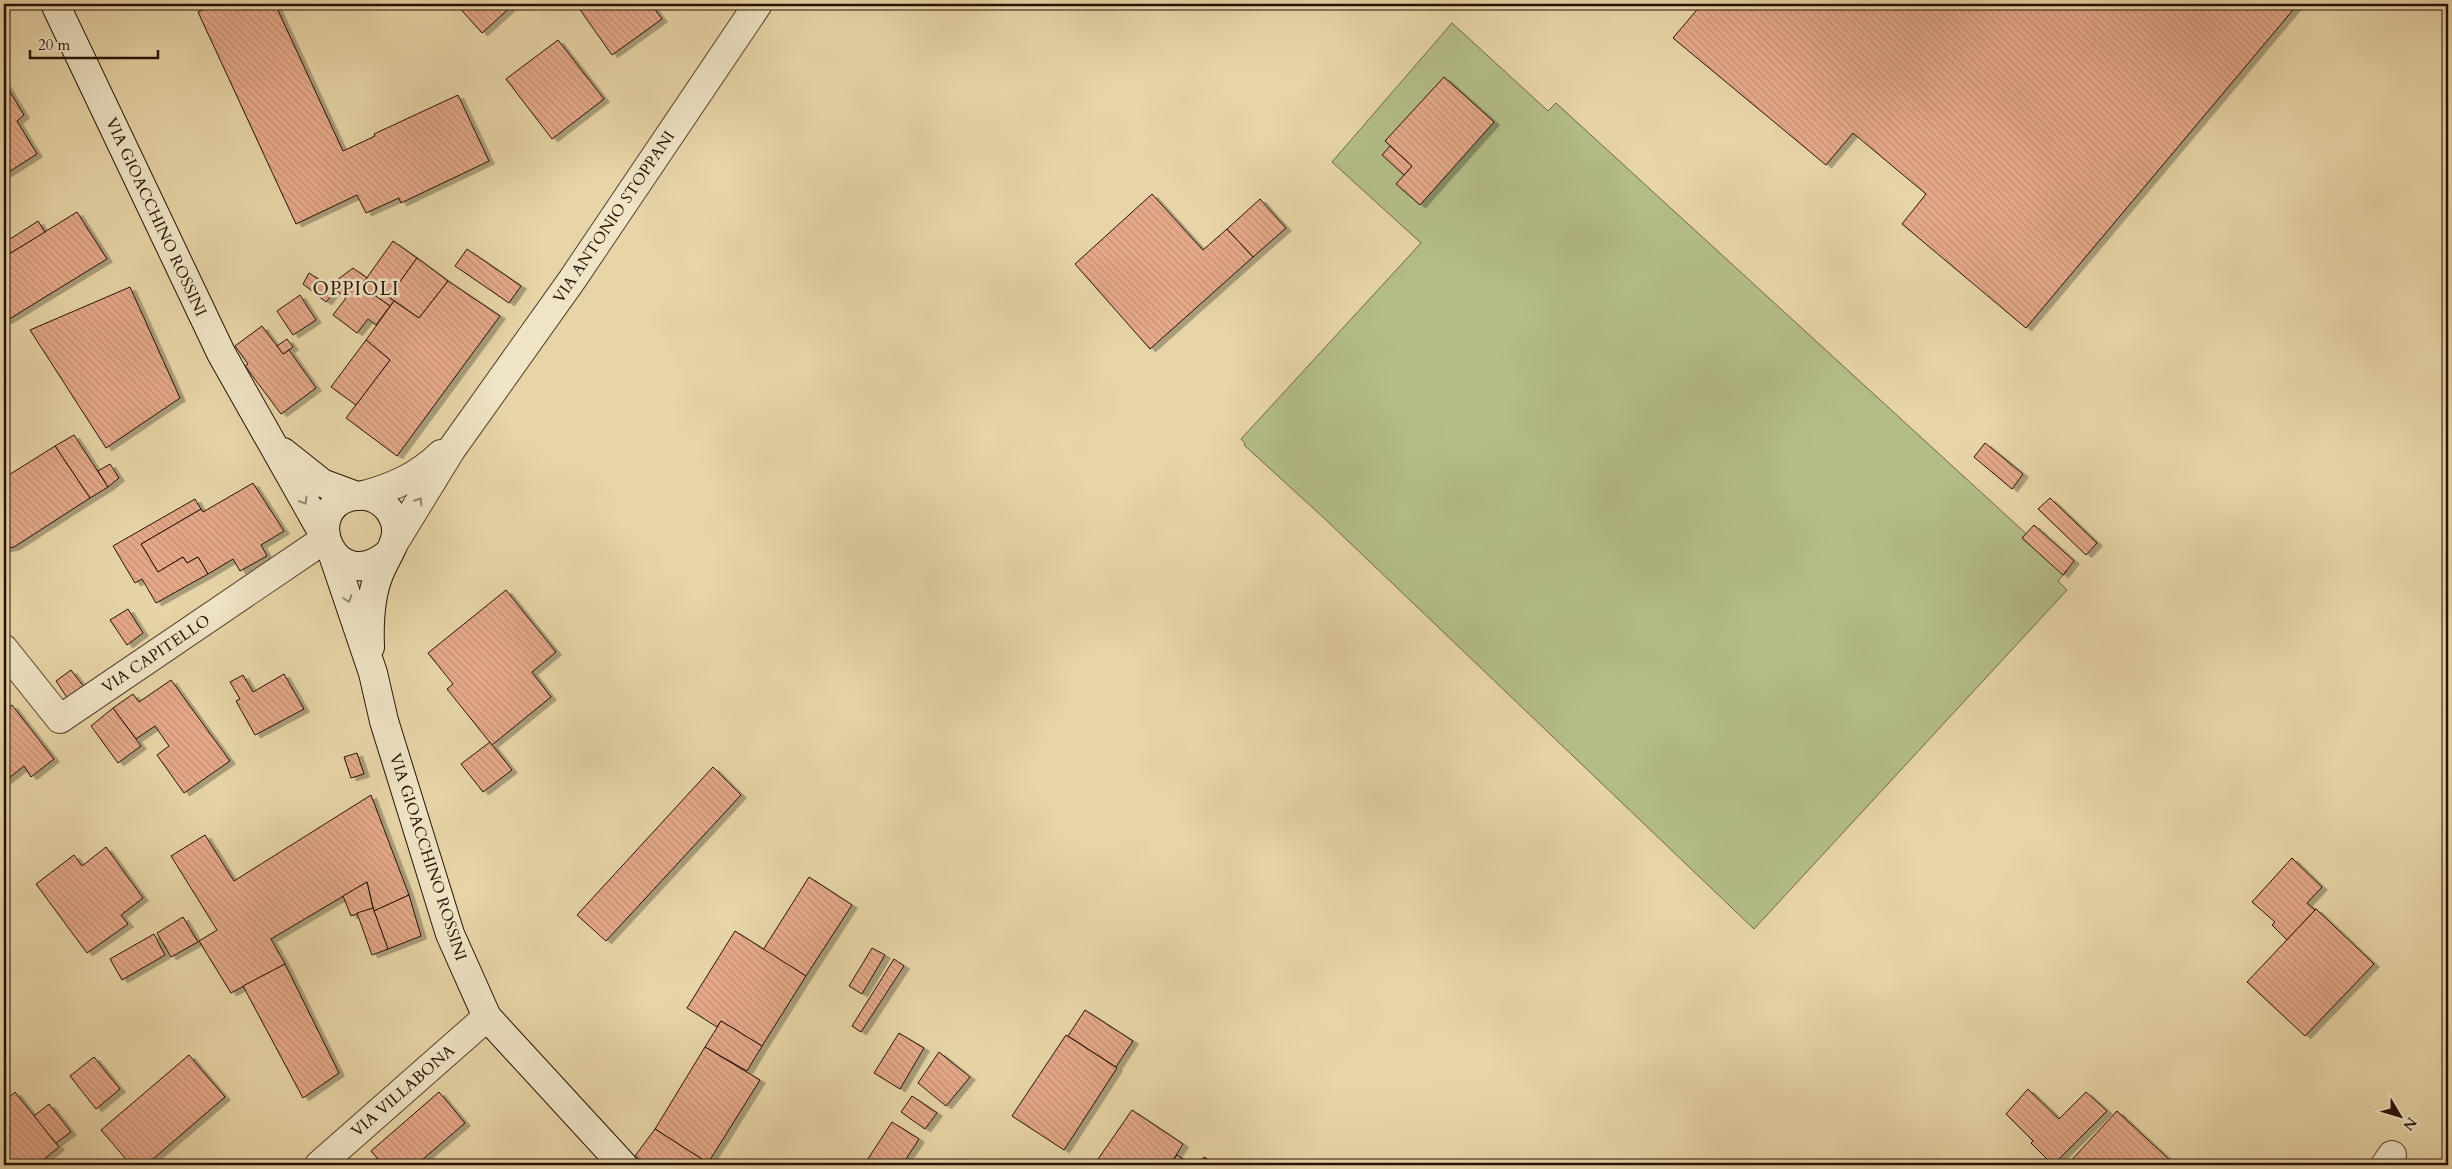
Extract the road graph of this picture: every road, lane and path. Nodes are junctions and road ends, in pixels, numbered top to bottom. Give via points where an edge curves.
1 (55, 4) edge
2 (758, 4) edge
3 (262, 428) junction
4 (467, 428) junction
5 (360, 496) junction
6 (327, 543) junction
7 (391, 548) junction
8 (4, 649) edge
9 (373, 673) junction
10 (487, 1017) junction
11 (319, 1165) edge
12 (623, 1165) edge

1 - 3 main road, VIA GIOACCHINO ROSSINI via 221,353
2 - 4 main road, VIA ANTONIO STOPPANI via 572,280
3 - 5 main road via 274,444 306,472 322,483
3 -> 6 main road
4 - 5 main road via 416,475 386,489
7 -> 4 main road
5 - 6 main road via 346,498 333,510 325,525
5 - 7 main road via 374,498 390,512 396,532
6 - 7 main road via 350,565 360,567 371,565
6 - 8 main road, VIA CAPITELLO via 60,719
6 -> 9 main road
7 - 9 main road via 379,574 372,602 369,627
9 - 10 main road, VIA GIOACCHINO ROSSINI via 384,721 450,934
10 - 11 main road, VIA VILLABONA
10 - 12 main road, VIA GIOACCHINO ROSSINI

